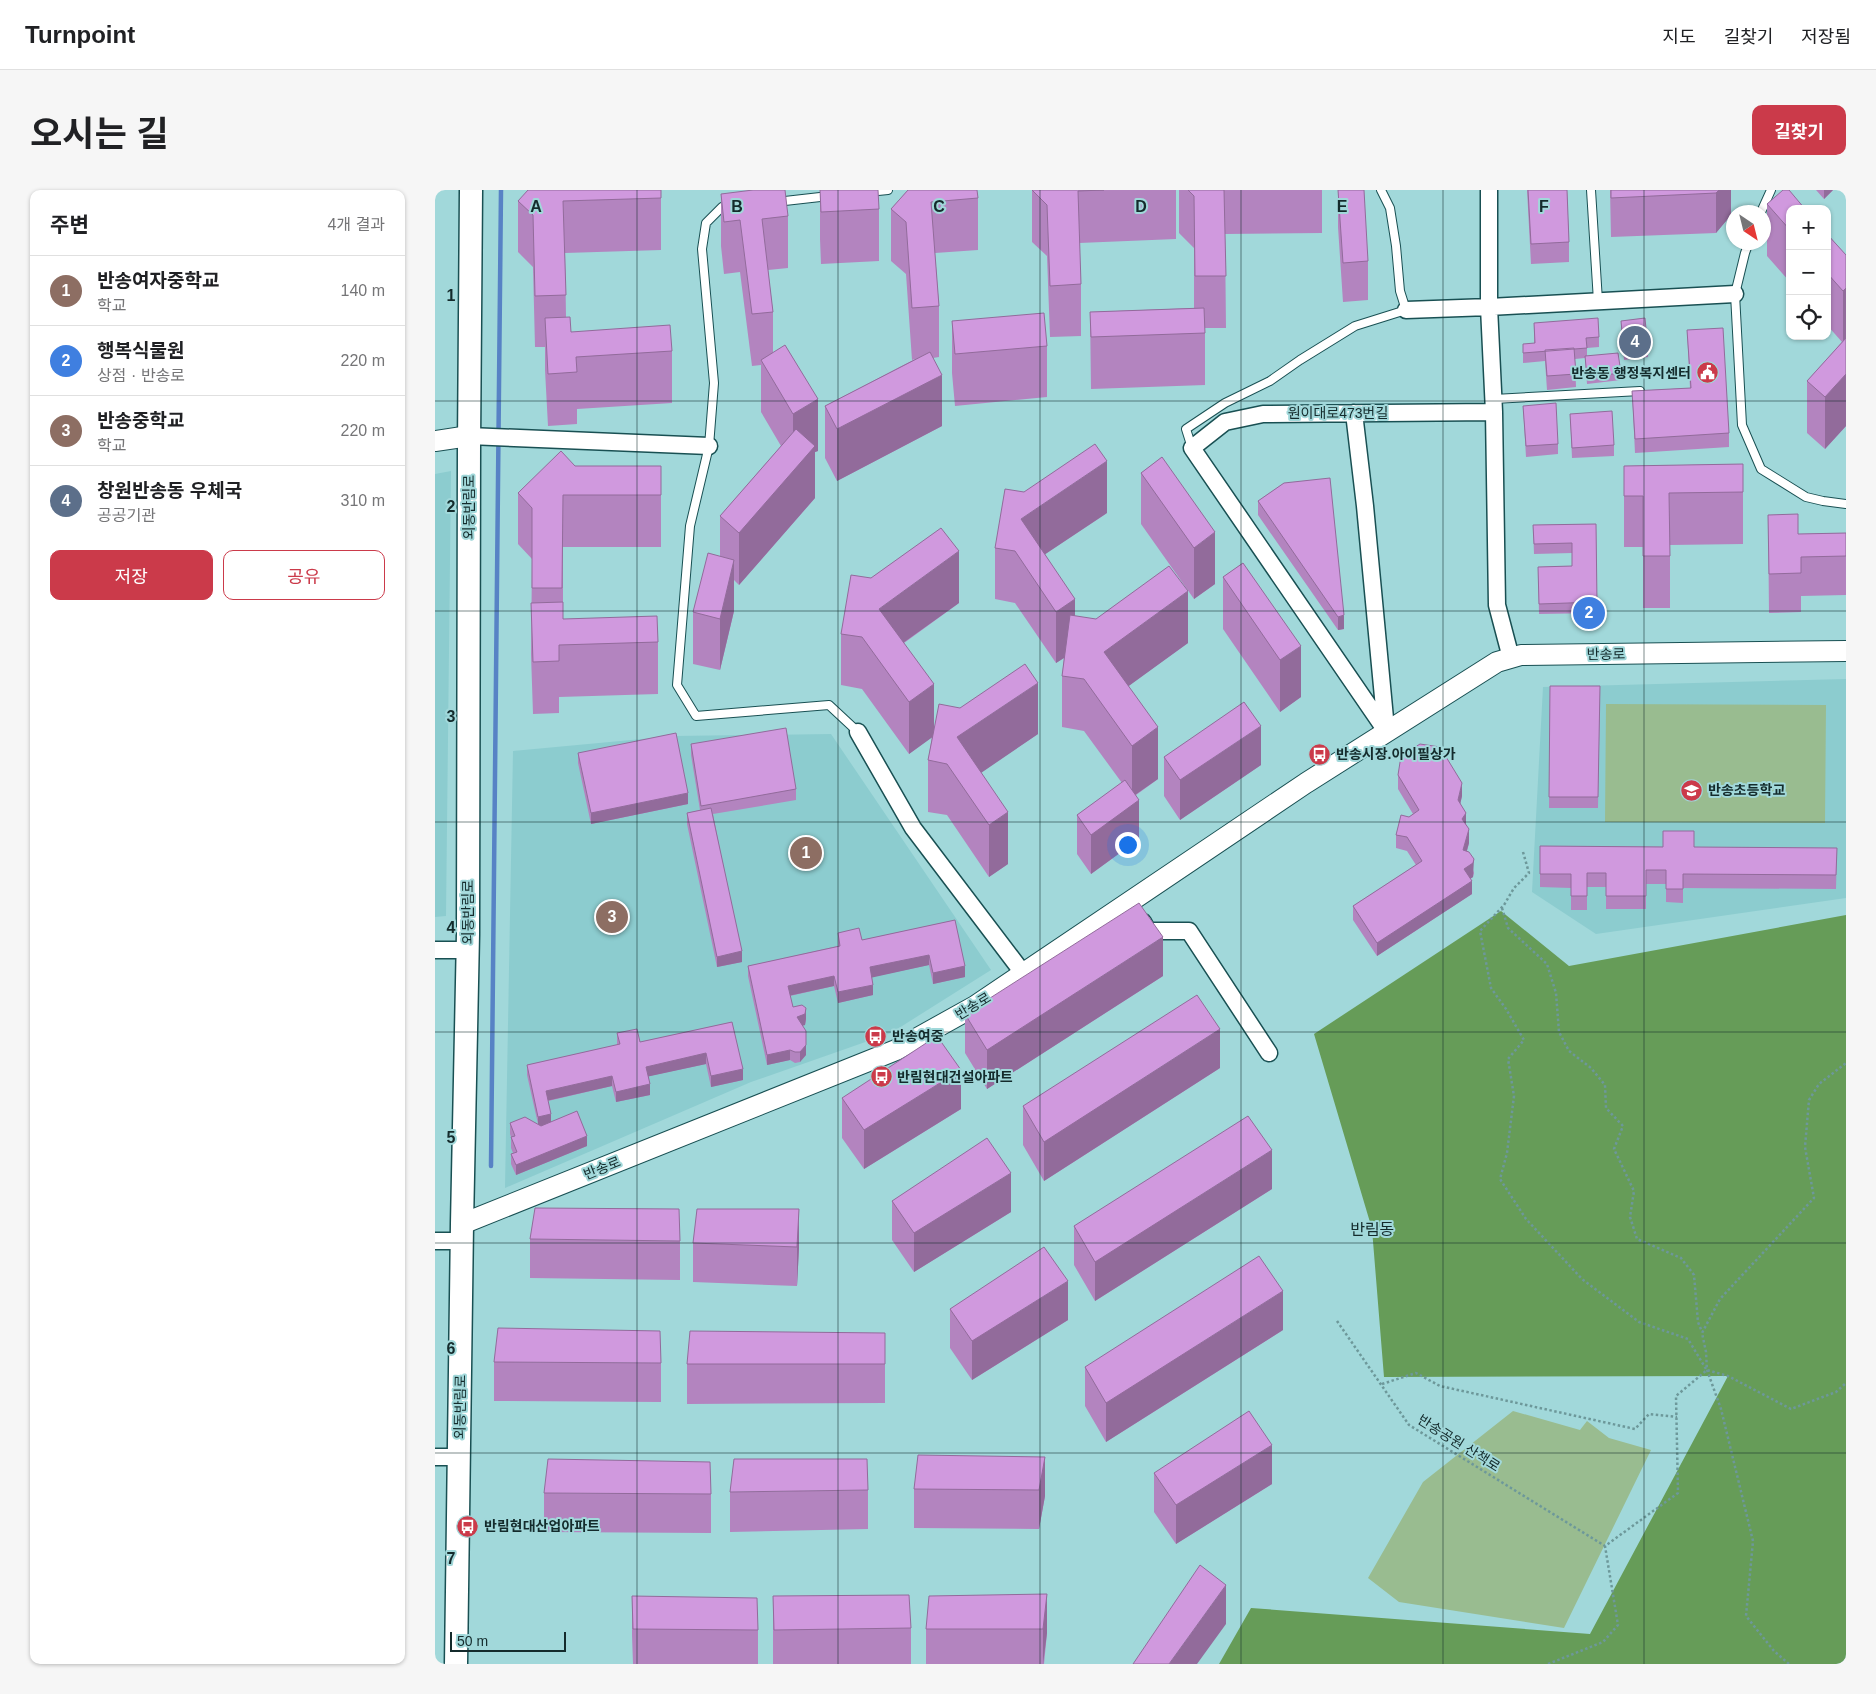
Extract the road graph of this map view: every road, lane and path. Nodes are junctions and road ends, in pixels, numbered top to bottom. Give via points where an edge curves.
1 (471, 190) edge
2 (888, 190) edge
3 (1381, 190) edge
4 (1489, 190) edge
5 (1591, 190) edge
6 (1771, 190) edge
7 (861, 193) edge
8 (842, 195) edge
9 (767, 203) edge
10 (1764, 205) edge
11 (740, 206) edge
12 (1747, 250) edge
13 (1735, 294) junction
14 (1598, 301) junction
15 (1489, 307) junction
16 (1406, 310) junction
17 (1653, 391) edge
18 (1494, 405) junction
19 (1354, 413) junction
20 (477, 437) junction
21 (435, 442) edge
22 (709, 446) junction
23 (1193, 448) junction
24 (1846, 504) edge
25 (1846, 651) edge
26 (1511, 658) junction
27 (1386, 731) junction
28 (857, 732) joint
29 (1523, 852) dead end
30 (1131, 901) junction
31 (1502, 908) junction
32 (435, 950) edge
33 (468, 950) junction
34 (1023, 973) junction
35 (1269, 1053) dead end
36 (1846, 1063) edge
37 (462, 1232) junction
38 (435, 1241) edge
39 (1337, 1320) dead end
40 (1703, 1333) junction
41 (1707, 1370) junction
42 (1846, 1383) edge
43 (1381, 1384) junction
44 (1677, 1417) junction
45 (435, 1457) edge
46 (460, 1457) junction
47 (1605, 1546) junction
48 (456, 1664) edge
49 (1548, 1664) edge
50 (1789, 1664) edge

1 - 20 main road, 외동반림로
2 - 7 lane
3 - 16 lane via 1390,208 1400,291
4 - 15 street
5 - 14 lane
6 - 10 lane
8 - 9 lane
11 - 22 lane via 722,208 706,223 702,249 714,382
12 - 13 lane
13 - 14 street
13 - 24 lane via 1742,425 1761,469 1806,497
14 - 15 street
15 - 16 street
15 - 18 street
16 - 23 lane via 1355,326 1269,381 1225,403 1186,429
17 - 18 lane
18 - 19 street, 원이대로473번길
18 - 26 street via 1497,605
19 - 23 street, 원이대로473번길 via 1263,414 1225,422
19 - 27 street
20 - 21 street
20 - 22 street
20 - 33 main road, 외동반림로
22 - 28 lane via 690,526 677,686 695,716 829,705
23 - 27 street
25 - 26 street, 반송로 via 1521,655
26 - 27 street, 반송로 via 1497,662
27 - 30 street, 반송로
28 - 34 street via 913,828
29 - 31 path via 1529,873 1514,888
30 - 34 street, 반송로
30 - 35 street via 1148,932 1189,931
31 - 40 path via 1508,928 1547,964 1556,993 1559,1032 1569,1051 1591,1068 1605,1085 1606,1108 1623,1126 1614,1149 1634,1191 1630,1217 1637,1239 1681,1258 1694,1275 1698,1322
31 - 41 path via 1480,931 1491,988 1524,1040 1508,1059 1514,1096 1507,1153 1499,1180 1526,1219 1582,1279 1639,1322 1688,1340
32 - 33 street
33 - 37 main road, 외동반림로
34 - 37 street, 반송로 via 975,1006 896,1050
36 - 40 path via 1819,1084 1809,1100 1805,1147 1814,1198 1720,1299
37 - 38 street
37 - 46 main road, 외동반림로
39 - 43 path, 반송공원 산책로
40 - 41 path
41 - 42 path via 1728,1376 1791,1409 1836,1392
41 - 44 path via 1676,1396
41 - 50 path via 1721,1409 1753,1541 1746,1616
43 - 44 path via 1416,1373 1441,1386 1635,1430 1649,1414
43 - 47 path, 반송공원 산책로 via 1409,1425
44 - 47 path via 1678,1493
45 - 46 street
46 - 48 main road, 외동반림로
47 - 49 path via 1617,1626 1603,1642

